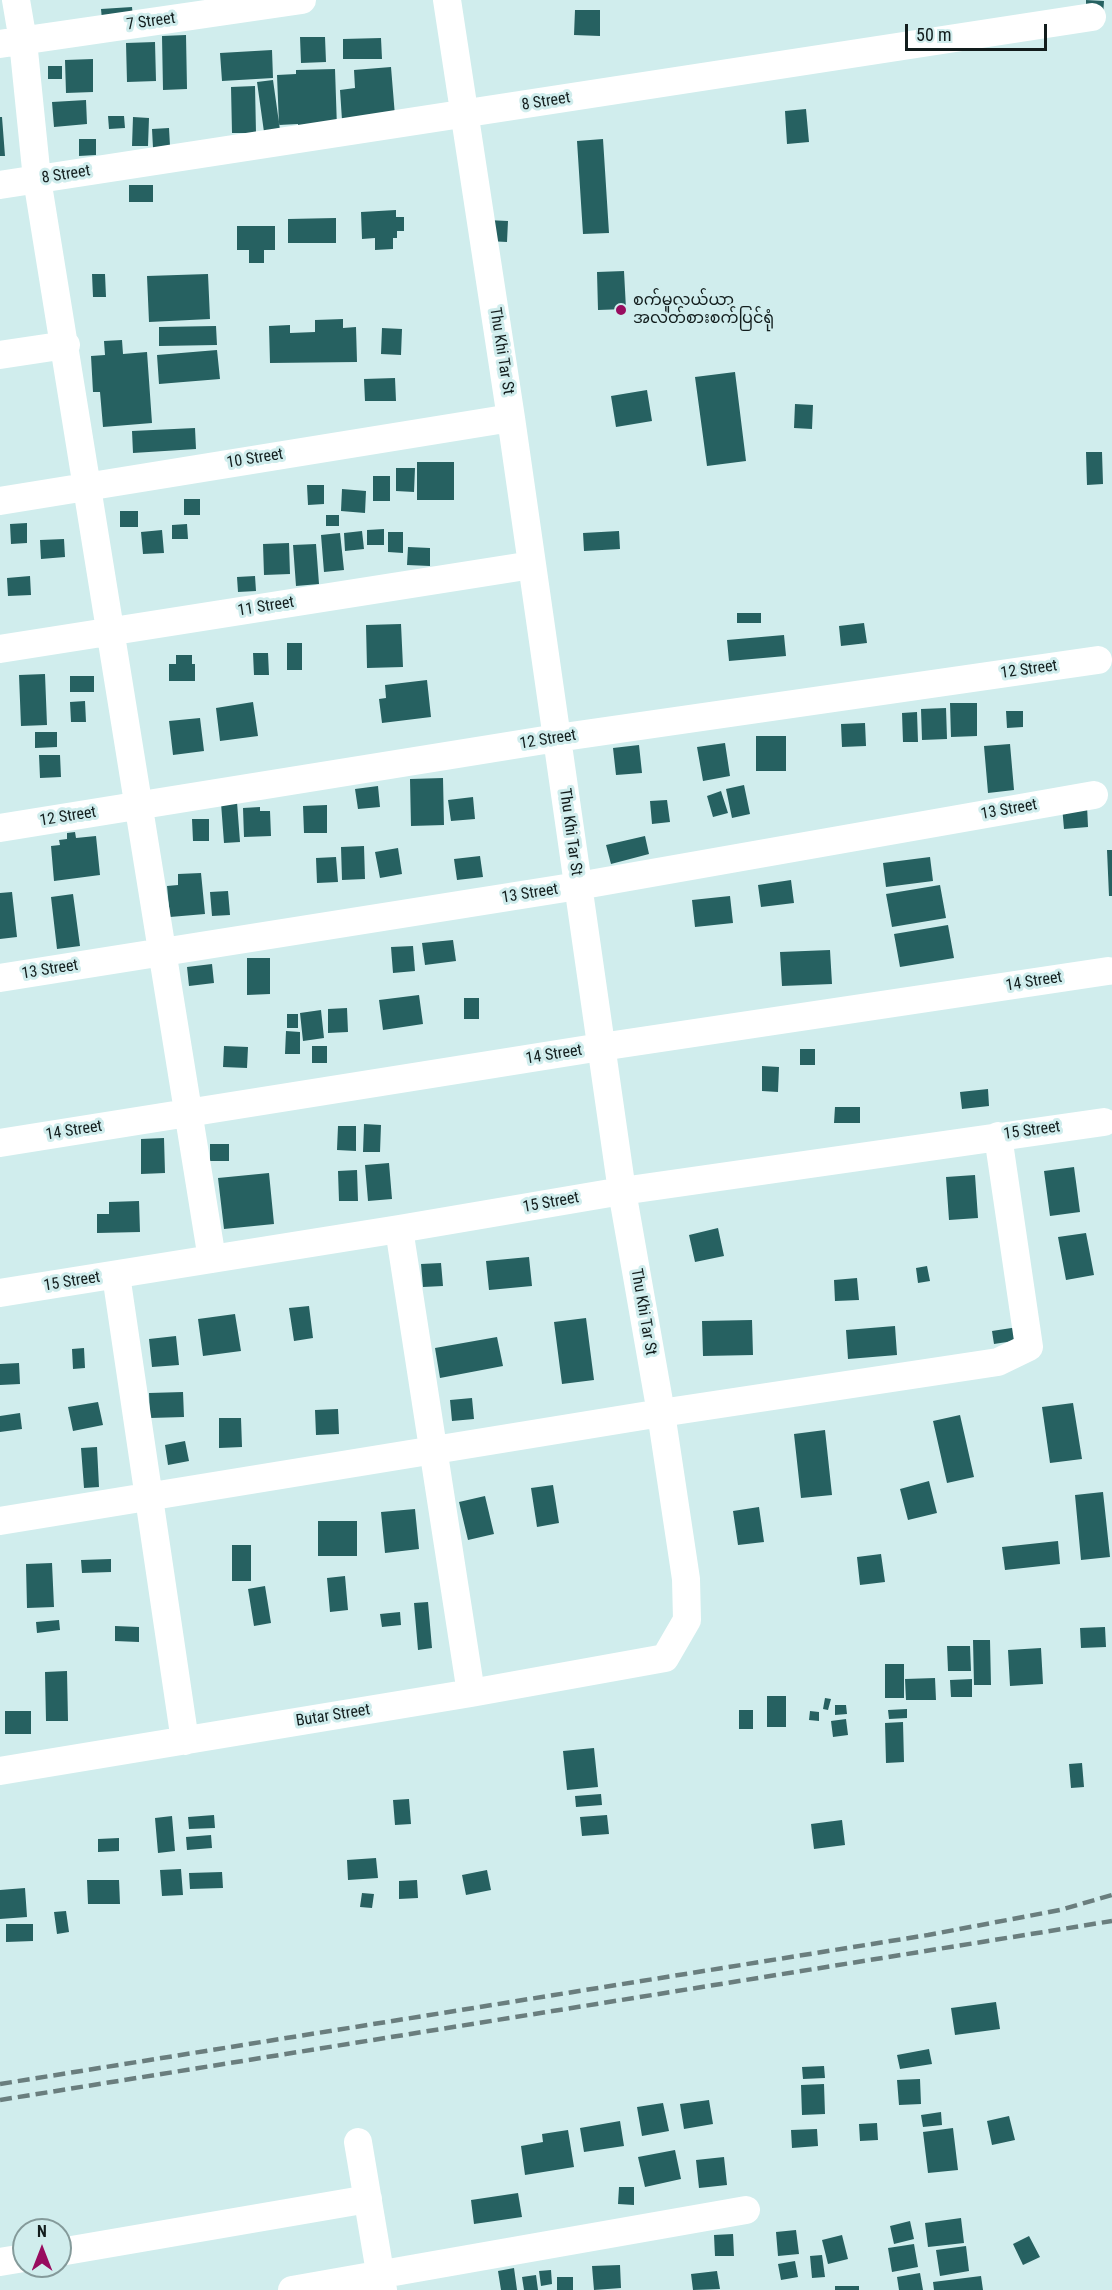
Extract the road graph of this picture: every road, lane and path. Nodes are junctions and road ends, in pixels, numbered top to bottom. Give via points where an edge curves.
1 (16, 0) edge
2 (302, 0) edge
3 (447, 0) edge
4 (1092, 17) dead end
5 (12, 43) edge
6 (464, 114) junction
7 (37, 179) junction
8 (0, 185) edge
9 (66, 345) junction
10 (0, 355) edge
11 (511, 418) junction
12 (88, 487) junction
13 (0, 501) edge
14 (532, 566) junction
15 (112, 632) junction
16 (0, 649) edge
17 (1098, 660) dead end
18 (557, 738) junction
19 (1094, 795) dead end
20 (140, 806) junction
21 (0, 828) edge
22 (578, 886) junction
23 (163, 952) junction
24 (1108, 971) dead end
25 (0, 978) edge
26 (601, 1047) junction
27 (189, 1113) junction
28 (1104, 1122) dead end
29 (998, 1136) junction
30 (0, 1143) edge
31 (622, 1191) junction
32 (399, 1229) junction
33 (212, 1259) junction
34 (116, 1275) junction
35 (0, 1293) edge
36 (661, 1413) junction
37 (434, 1450) junction
38 (149, 1497) junction
39 (0, 1521) edge
40 (665, 1658) joint
41 (471, 1693) junction
42 (185, 1741) junction
43 (0, 1771) edge
44 (358, 2142) dead end
45 (368, 2199) junction
46 (746, 2210) dead end
47 (72, 2250) edge
48 (381, 2282) edge
49 (292, 2290) edge

1 - 5 street
2 - 5 street, 7 Street
3 - 6 street, Thu Khi Tar St
4 - 6 street, 8 Street
5 - 7 street
6 - 7 street, 8 Street
6 - 11 street, Thu Khi Tar St
7 - 8 street, 8 Street
7 - 9 street
9 - 10 street
9 - 12 street
11 - 12 street, 10 Street
11 - 14 street, Thu Khi Tar St
12 - 13 street, 10 Street
12 - 15 street
14 - 15 street, 11 Street
14 - 18 street, Thu Khi Tar St
15 - 16 street, 11 Street
15 - 20 street
17 - 18 street, 12 Street
18 - 20 street, 12 Street
18 - 22 street, Thu Khi Tar St
19 - 22 street, 13 Street
20 - 21 street, 12 Street
20 - 23 street
22 - 23 street, 13 Street
22 - 26 street, Thu Khi Tar St
23 - 25 street, 13 Street
23 - 27 street
24 - 26 street, 14 Street
26 - 27 street, 14 Street
26 - 31 street, Thu Khi Tar St
27 - 30 street, 14 Street
27 - 33 street
28 - 29 street, 15 Street
29 - 31 street, 15 Street
29 - 36 street via 1029,1347 998,1362
31 - 32 street, 15 Street
31 - 36 street, Thu Khi Tar St
32 - 33 street, 15 Street
32 - 37 street
33 - 34 street, 15 Street
34 - 35 street, 15 Street
34 - 38 street
36 - 37 street
36 - 40 street, Thu Khi Tar St via 686,1578 687,1620
37 - 38 street
37 - 41 street
38 - 39 street
38 - 42 street
40 - 41 street, Butar Street
41 - 42 street, Butar Street
42 - 43 street, Butar Street
44 - 45 street
45 - 47 street
45 - 48 street
46 - 48 street
48 - 49 street

